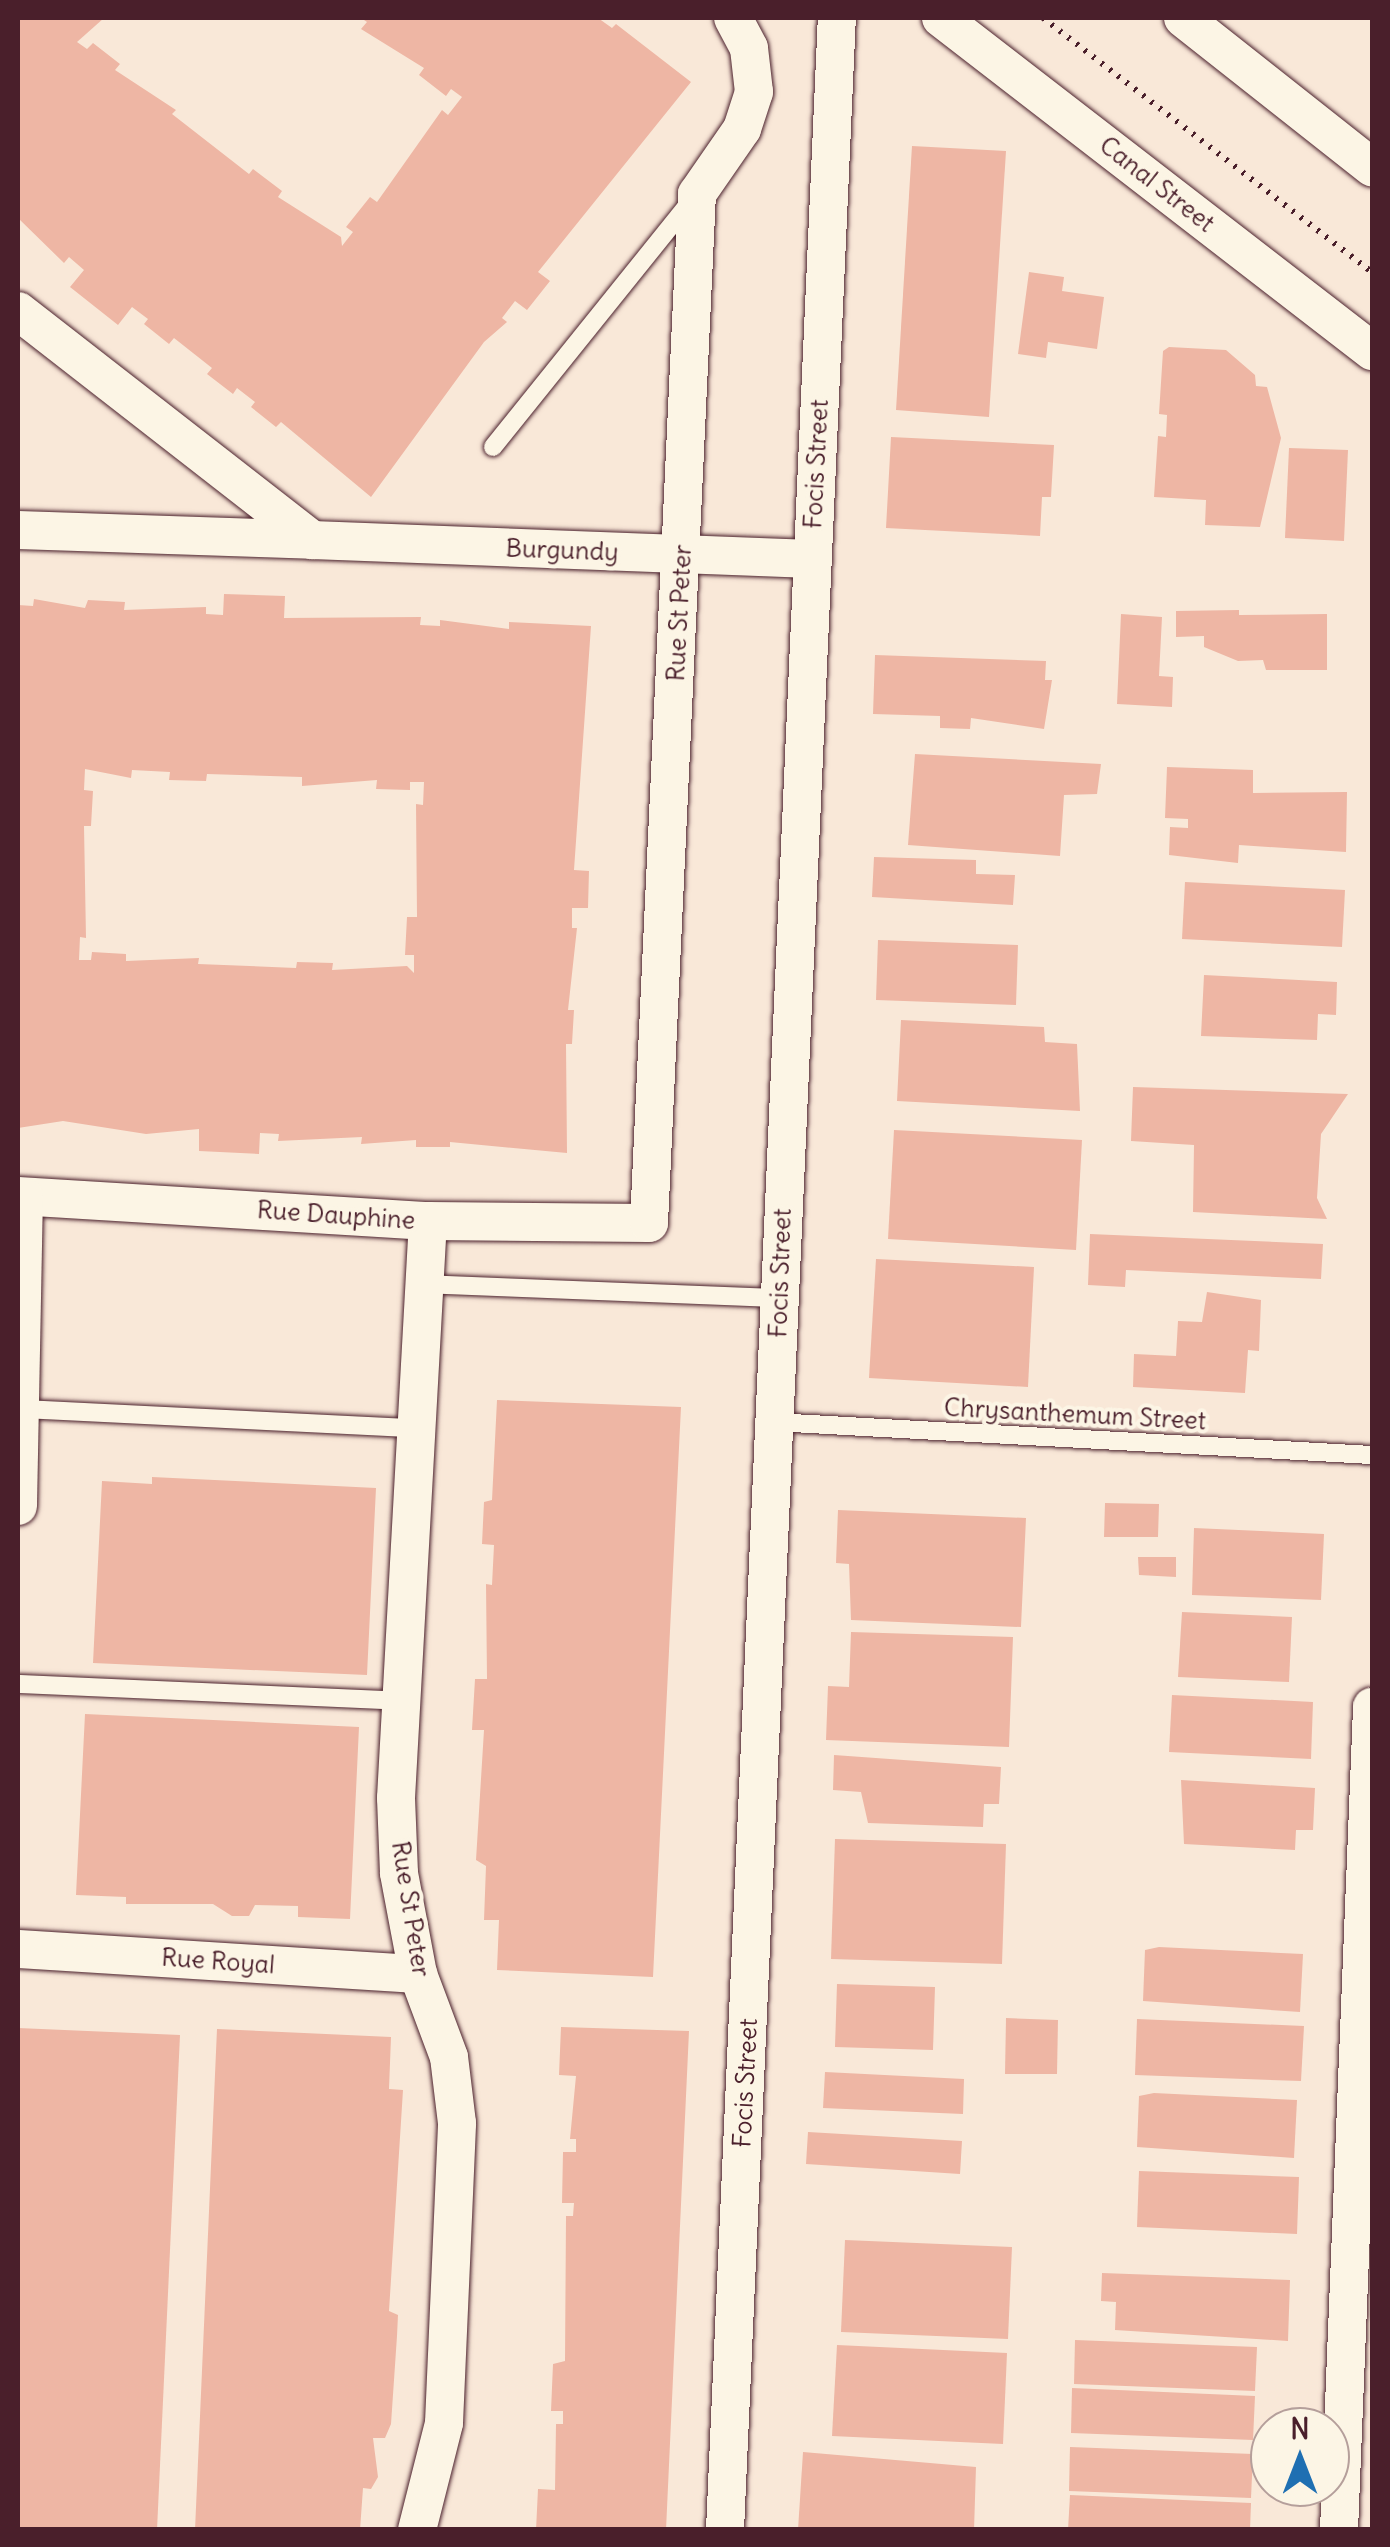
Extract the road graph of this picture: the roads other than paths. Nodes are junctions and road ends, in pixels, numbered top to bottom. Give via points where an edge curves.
1 (837, 18) edge
2 (940, 18) edge
3 (1183, 18) edge
4 (735, 19) edge
5 (1372, 167) edge
6 (698, 194) junction
7 (18, 311) edge
8 (1372, 351) edge
9 (492, 446) dead end
10 (18, 530) edge
11 (312, 540) junction
12 (682, 555) junction
13 (812, 559) junction
14 (21, 1196) edge
15 (428, 1221) junction
16 (649, 1223) joint
17 (424, 1284) junction
18 (779, 1298) junction
19 (22, 1409) junction
20 (774, 1422) junction
21 (415, 1428) junction
22 (1372, 1455) edge
23 (18, 1506) edge
24 (18, 1684) edge
25 (403, 1701) junction
26 (1372, 1708) edge
27 (18, 1949) edge
28 (418, 1974) junction
29 (417, 2530) edge
30 (725, 2530) edge
31 (1339, 2530) edge

1 - 13 street, Focis Street
2 - 8 street, Canal Street
3 - 5 street
4 - 6 street via 749,48 754,92 742,129
6 - 9 lane
6 - 12 street, Rue St Peter
7 - 11 street
10 - 11 street, Burgundy
11 - 12 street, Burgundy
12 - 13 street, Burgundy
12 - 16 street, Rue St Peter
13 - 18 street, Focis Street
14 - 15 street, Rue Dauphine
14 - 19 street
15 - 16 street, Rue Dauphine
15 - 17 street, Rue St Peter
17 - 18 lane
17 - 21 street, Rue St Peter
18 - 20 street, Focis Street
19 - 21 lane
19 - 23 street
20 - 22 lane, Chrysanthemum Street
20 - 30 street, Focis Street
21 - 25 street, Rue St Peter
24 - 25 lane
25 - 28 street, Rue St Peter via 400,1873
26 - 31 street
27 - 28 street, Rue Royal
28 - 29 street, Rue St Peter via 449,2057 457,2123 444,2423

